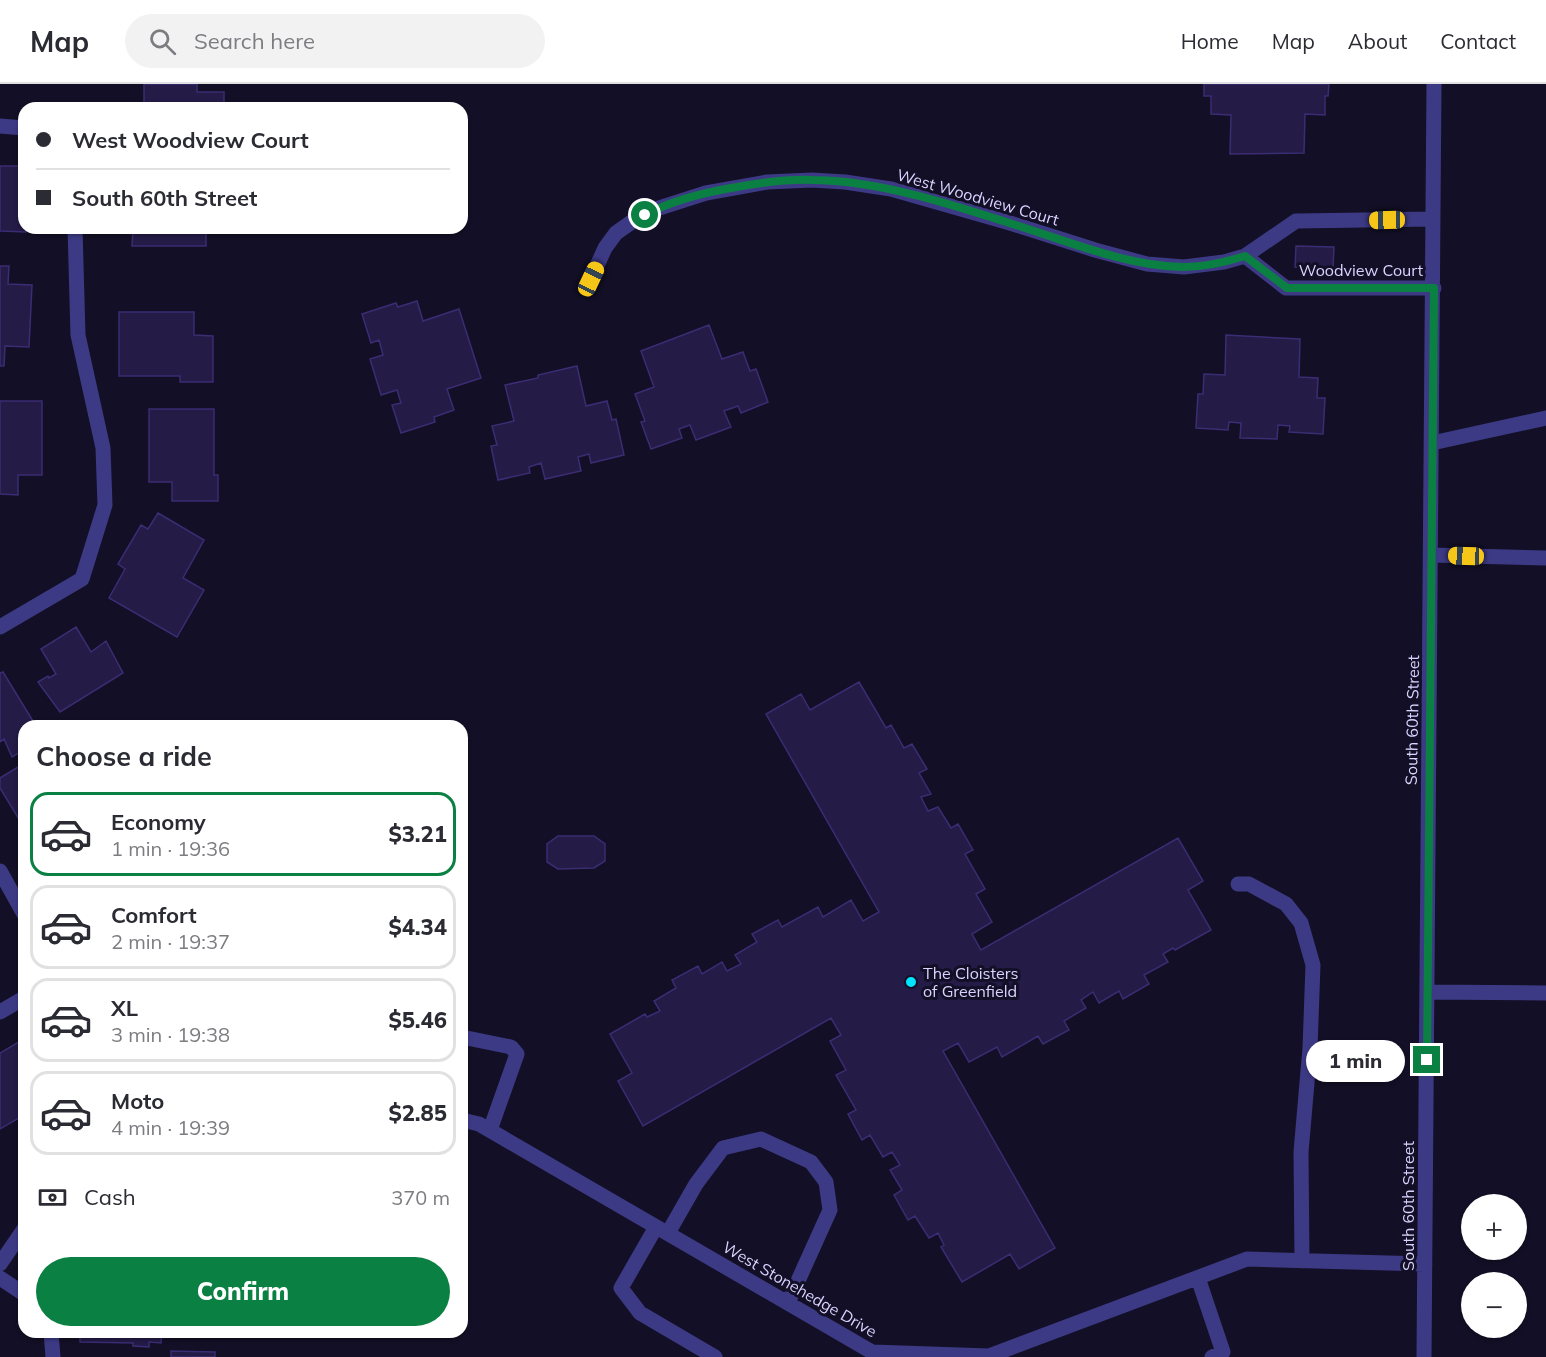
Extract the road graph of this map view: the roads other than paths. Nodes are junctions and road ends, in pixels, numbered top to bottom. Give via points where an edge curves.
1 (1434, 84) edge
2 (0, 126) edge
3 (18, 128) edge
4 (1432, 219) junction
5 (75, 234) edge
6 (1245, 256) junction
7 (591, 279) dead end
8 (1434, 288) junction
9 (1546, 418) edge
10 (1432, 443) junction
11 (1431, 555) junction
12 (1546, 558) edge
13 (0, 627) edge
14 (0, 871) edge
15 (1238, 884) dead end
16 (18, 903) edge
17 (1428, 992) junction
18 (1546, 993) edge
19 (18, 1002) edge
20 (0, 1012) edge
21 (468, 1037) edge
22 (468, 1121) edge
23 (490, 1130) junction
24 (662, 1230) junction
25 (18, 1238) edge
26 (1302, 1261) junction
27 (0, 1264) edge
28 (1425, 1264) junction
29 (0, 1278) edge
30 (1198, 1278) junction
31 (18, 1290) edge
32 (788, 1303) junction
33 (51, 1338) edge
34 (926, 1355) edge
35 (53, 1357) edge
36 (715, 1357) edge
37 (1212, 1357) edge
38 (1424, 1357) edge

1 - 4 street, South 60th Street
2 - 3 street
4 - 6 street via 1296,221
4 - 8 street, South 60th Street
5 - 13 street via 78,335 103,448 105,505 82,579
6 - 7 street, West Woodview Court via 1184,267 1147,264 891,189 812,180 767,182 706,193 656,209 616,232
6 - 8 street, Woodview Court via 1287,288
8 - 10 street, South 60th Street
9 - 10 street
10 - 11 street, South 60th Street
11 - 12 street
11 - 17 street, South 60th Street
14 - 16 street
15 - 26 street via 1249,884 1286,904 1301,923 1313,965 1301,1152
17 - 18 street
17 - 28 street, South 60th Street
19 - 20 street
21 - 23 street via 511,1047 517,1054
22 - 23 street, West Stonehedge Drive
23 - 24 street, West Stonehedge Drive
24 - 32 street, West Stonehedge Drive
24 - 32 street via 723,1148 761,1138 811,1162 826,1182 830,1210
24 - 36 street via 621,1288 640,1313
25 - 27 street
26 - 28 street, West Stonehedge Drive
26 - 30 street, West Stonehedge Drive via 1247,1259
28 - 38 street, South 60th Street
29 - 31 street
30 - 34 street, West Stonehedge Drive via 989,1356
30 - 37 street via 1223,1352
32 - 34 street, West Stonehedge Drive via 872,1352
33 - 35 street

